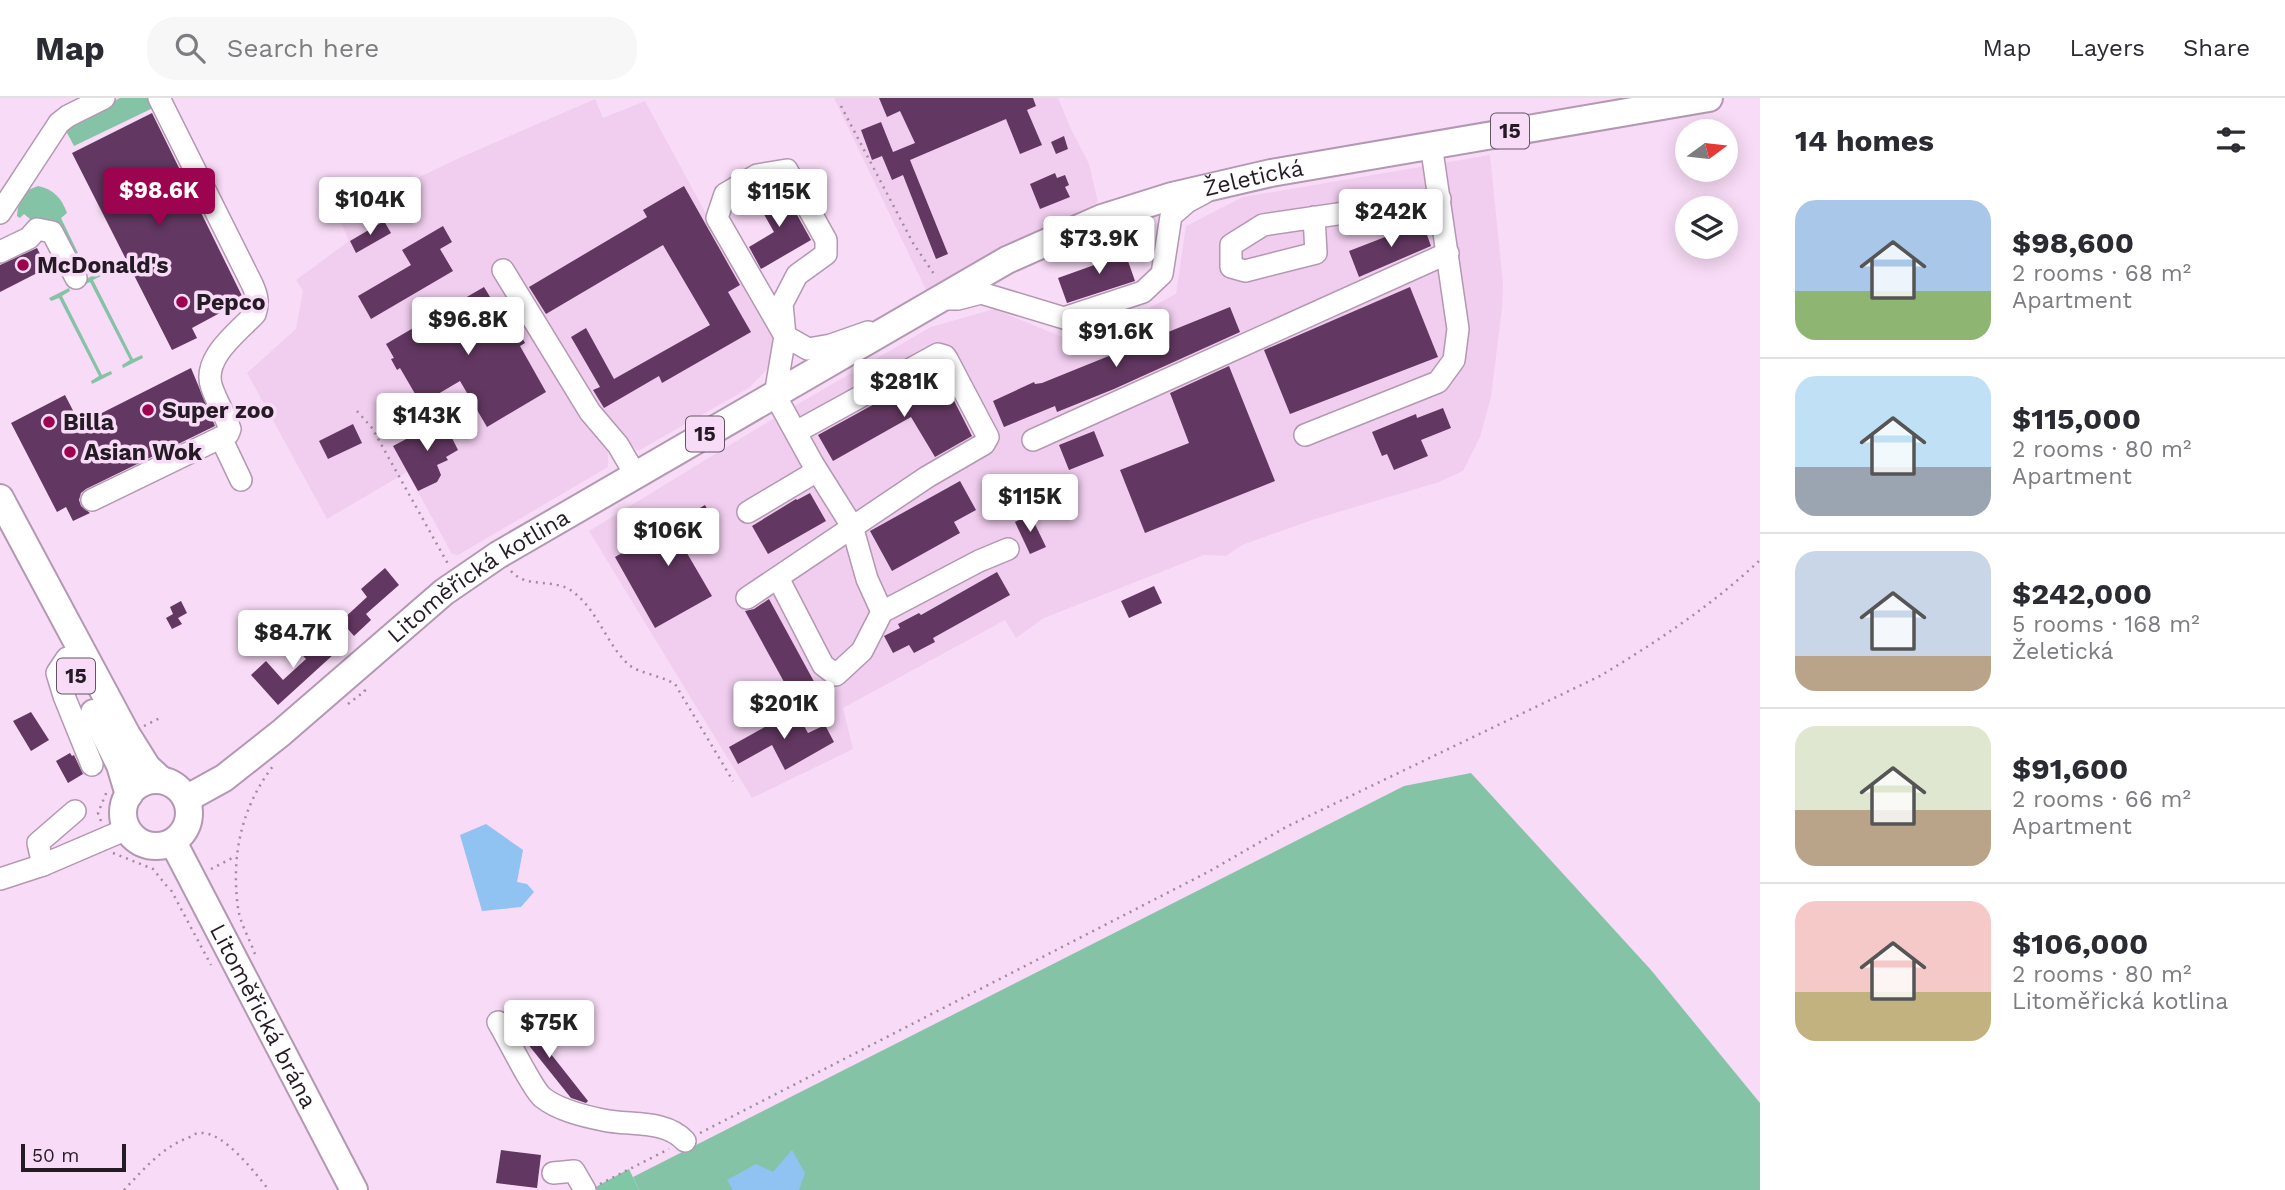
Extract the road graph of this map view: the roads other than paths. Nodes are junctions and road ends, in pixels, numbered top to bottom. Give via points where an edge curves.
1 (104, 98) edge
2 (159, 98) edge
3 (1709, 98) edge
4 (1431, 144) junction
5 (1227, 183) junction
6 (1440, 199) junction
7 (0, 213) edge
8 (1314, 217) dead end
9 (0, 252) edge
10 (1448, 254) junction
11 (503, 270) dead end
12 (76, 278) dead end
13 (944, 297) junction
14 (881, 332) junction
15 (785, 336) junction
16 (775, 395) junction
17 (796, 432) junction
18 (1305, 435) dead end
19 (220, 438) junction
20 (1033, 440) dead end
21 (817, 471) junction
22 (635, 474) junction
23 (241, 480) dead end
24 (0, 498) edge
25 (92, 500) dead end
26 (748, 512) dead end
27 (852, 526) junction
28 (0, 530) edge
29 (1008, 549) dead end
30 (778, 578) junction
31 (747, 598) dead end
32 (882, 612) junction
33 (67, 658) junction
34 (92, 765) dead end
35 (161, 780) junction
36 (129, 795) junction
37 (186, 799) junction
38 (75, 811) dead end
39 (127, 829) junction
40 (173, 842) junction
41 (43, 865) junction
42 (0, 880) edge
43 (498, 1022) dead end
44 (685, 1140) road end
45 (553, 1173) dead end
46 (592, 1187) edge
47 (354, 1190) edge

1 - 7 street via 59,123
2 - 19 street via 257,297 255,314 210,367 211,387 230,429
3 - 4 main road, Želetická / 15
4 - 5 main road, Želetická / 15
4 - 6 street
5 - 13 main road, Želetická / 15 via 1135,206 1070,231 1007,260
5 - 13 street via 1187,202 1171,216 1162,274 1143,292 1063,318 981,293
6 - 8 street
6 - 10 street
9 - 12 street via 37,229 47,229
10 - 18 street via 1458,329 1454,360 1438,382
10 - 20 street
11 - 22 street via 590,412
13 - 14 main road, Litoměřická kotlina / 15
14 - 15 street via 867,331 808,349
14 - 16 main road, Litoměřická kotlina / 15
15 - 15 street via 782,304 797,275 825,254 826,240 788,170 757,175 725,194 717,218
15 - 16 street
16 - 17 street
16 - 22 main road, Litoměřická kotlina / 15
17 - 21 street
17 - 27 street via 934,355 947,359 988,440
19 - 23 street
19 - 25 street
21 - 26 street
21 - 27 street
22 - 37 main road, Litoměřická kotlina / 15 via 458,582 225,778
24 - 35 main road, 15 via 127,735
27 - 30 street
27 - 32 street
28 - 33 main road, 15
29 - 32 street
30 - 31 street
30 - 32 street via 823,665 836,674 862,651
33 - 34 street via 57,673
33 - 36 main road, 15 via 120,765
35 - 36 main road via 143,783
35 - 37 main road, 15 via 180,790
36 - 39 main road, 15 via 123,812
37 - 40 main road via 186,828
38 - 41 street via 38,843
39 - 40 main road via 133,838 152,846
39 - 41 street
40 - 47 main road, Litoměřická brána
41 - 42 street
43 - 44 street via 540,1096 562,1109 603,1121 661,1127
45 - 46 street via 574,1171

